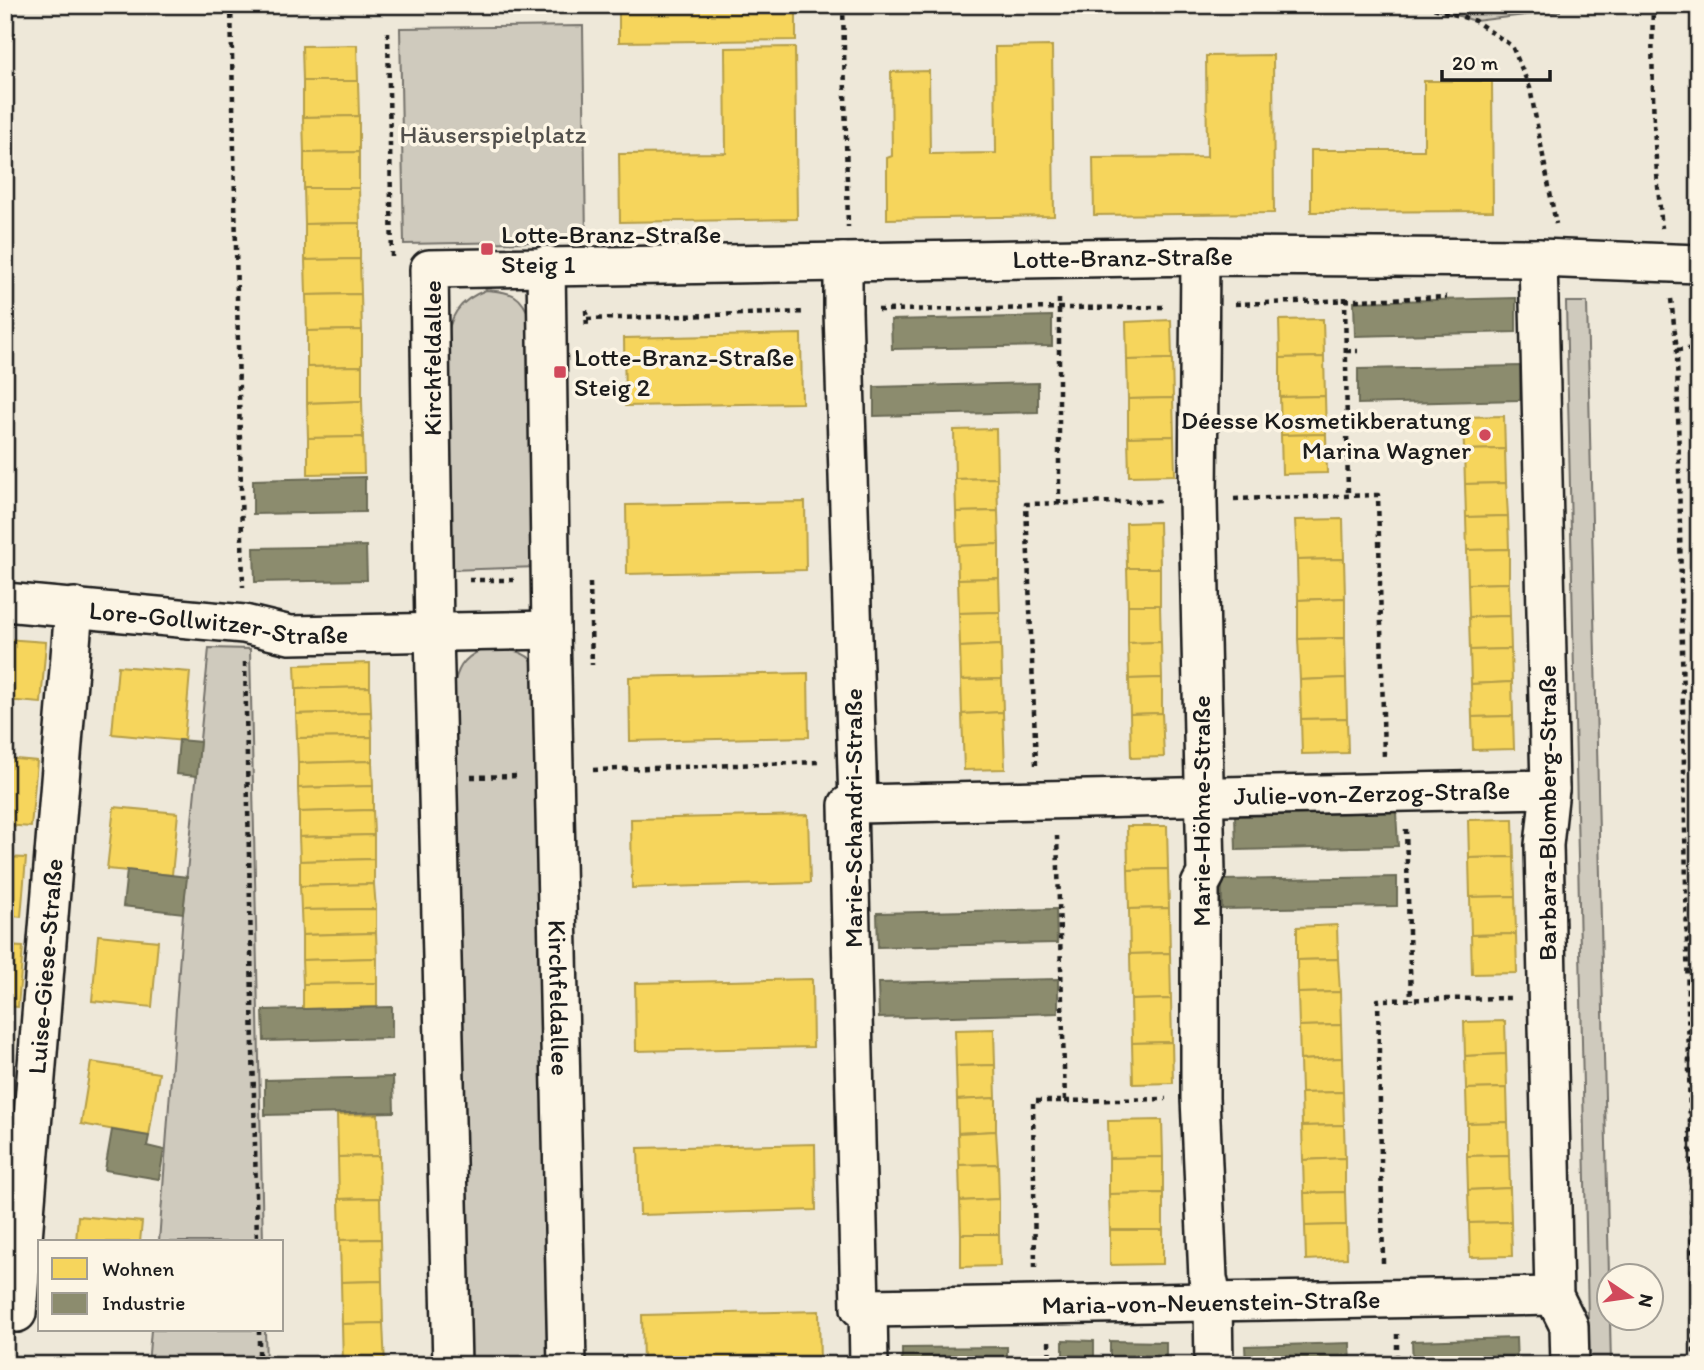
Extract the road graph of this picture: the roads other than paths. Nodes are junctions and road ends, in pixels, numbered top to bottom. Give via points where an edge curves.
1 (1200, 256) junction
2 (1550, 258) junction
3 (844, 262) junction
4 (1682, 263) edge
5 (546, 265) junction
6 (5, 602) edge
7 (74, 607) junction
8 (551, 630) junction
9 (434, 633) junction
10 (1550, 789) junction
11 (1204, 797) junction
12 (858, 804) junction
13 (1554, 1296) junction
14 (1213, 1303) junction
15 (868, 1308) junction
16 (5, 1311) edge
17 (452, 1365) edge
18 (567, 1365) edge
19 (869, 1365) edge
20 (1214, 1365) edge
21 (1570, 1365) edge

1 - 2 street, Lotte-Branz-Straße
1 - 3 street, Lotte-Branz-Straße
1 - 11 street, Marie-Höhne-Straße via 1198,500
2 - 4 street, Lotte-Branz-Straße
2 - 10 street, Barbara-Blomberg-Straße
3 - 5 street, Lotte-Branz-Straße
3 - 12 street, Marie-Schandri-Straße
5 - 8 street, Kirchfeldallee
5 - 9 street, Kirchfeldallee via 429,268
6 - 7 street, Lore-Gollwitzer-Straße
7 - 9 street, Lore-Gollwitzer-Straße via 244,624 290,635
7 - 16 street, Luise-Giese-Straße via 17,1312
8 - 9 street
8 - 18 street, Kirchfeldallee
9 - 17 street, Kirchfeldallee
10 - 11 street, Julie-von-Zerzog-Straße
10 - 13 street, Barbara-Blomberg-Straße via 1544,845
11 - 12 street, Julie-von-Zerzog-Straße
11 - 14 street, Marie-Höhne-Straße via 1200,1098
12 - 15 street, Marie-Schandri-Straße via 848,805 848,818 860,1308
13 - 14 street, Maria-von-Neuenstein-Straße
13 - 21 street, Barbara-Blomberg-Straße via 1569,1326
14 - 15 street, Maria-von-Neuenstein-Straße
14 - 20 street, Marie-Höhne-Straße
15 - 19 street, Marie-Schandri-Straße

